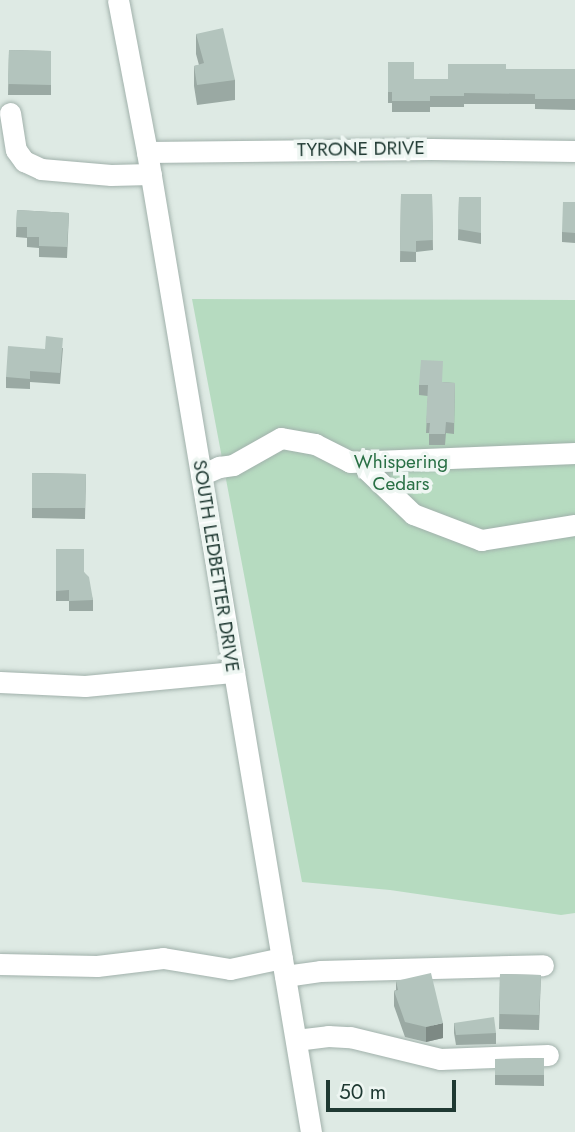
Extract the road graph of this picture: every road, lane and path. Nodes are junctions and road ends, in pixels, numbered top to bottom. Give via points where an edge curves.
1 (118, 0) edge
2 (10, 113) dead end
3 (575, 151) edge
4 (147, 152) junction
5 (151, 174) junction
6 (575, 453) edge
7 (366, 460) junction
8 (201, 475) junction
9 (575, 525) edge
10 (234, 672) junction
11 (0, 682) edge
12 (0, 964) edge
13 (543, 965) dead end
14 (284, 967) junction
15 (296, 1040) junction
16 (548, 1055) dead end
17 (311, 1132) edge

1 - 4 street, SOUTH LEDBETTER DRIVE
2 - 5 street via 16,150 24,161 41,169
3 - 4 street, TYRONE DRIVE
4 - 5 street, SOUTH LEDBETTER DRIVE
5 - 8 street, SOUTH LEDBETTER DRIVE
6 - 7 street
7 - 8 street via 350,462 315,444 281,438 233,465
7 - 9 street via 367,470 413,514 481,540
8 - 10 street, SOUTH LEDBETTER DRIVE
10 - 11 street via 85,686
10 - 14 street, SOUTH LEDBETTER DRIVE
12 - 14 street via 97,966 163,958 230,969
13 - 14 street
14 - 15 street, SOUTH LEDBETTER DRIVE
15 - 16 street via 350,1037 440,1059
15 - 17 street, SOUTH LEDBETTER DRIVE

